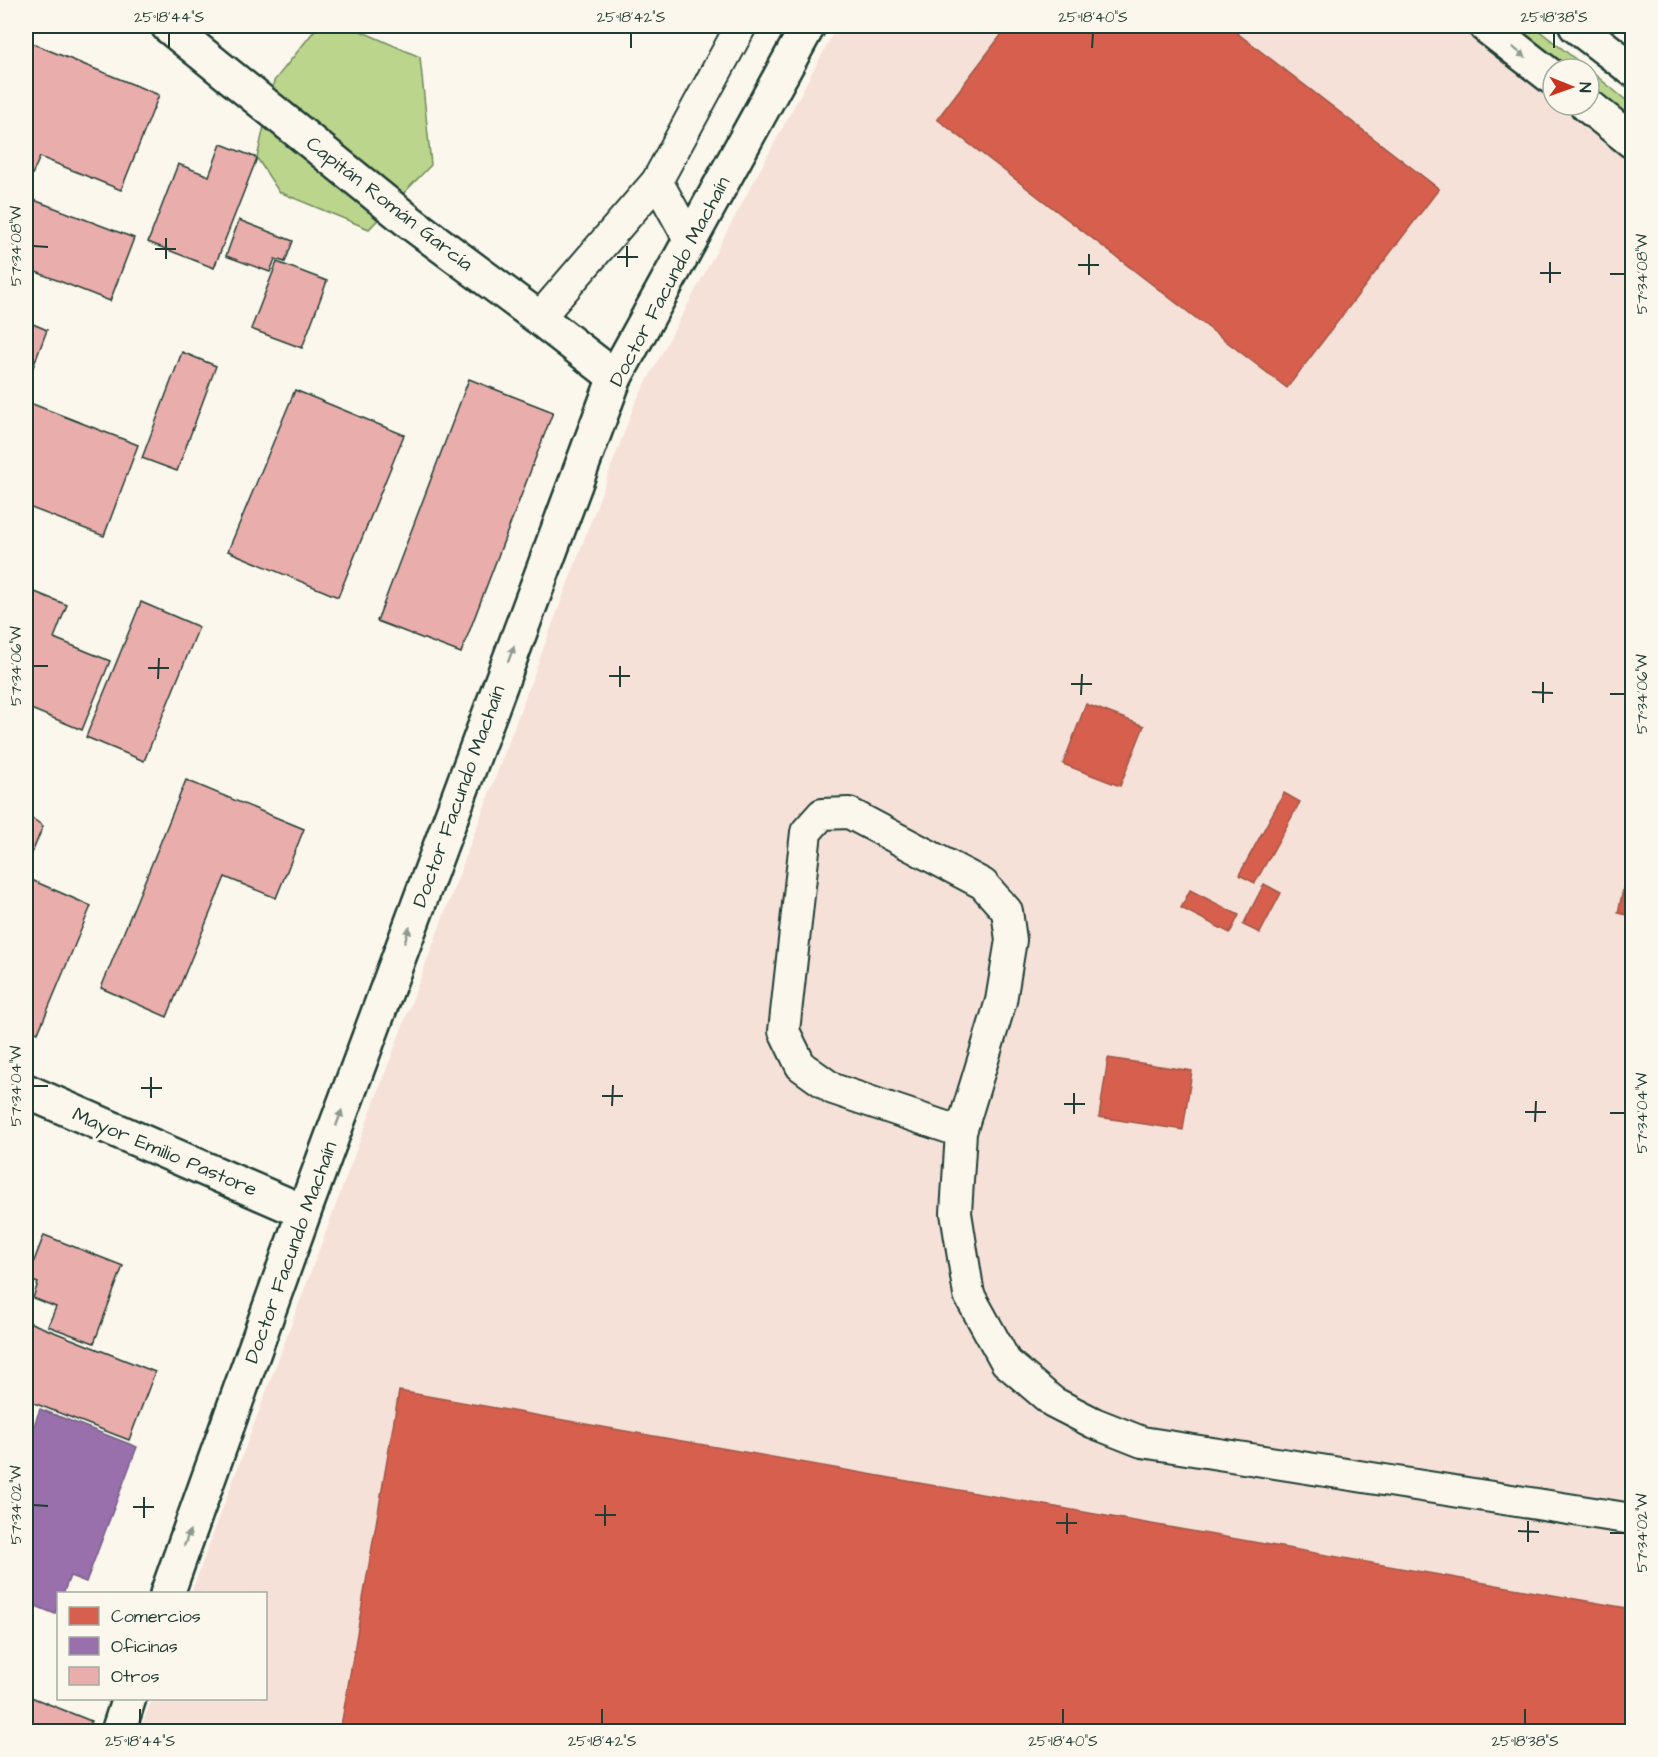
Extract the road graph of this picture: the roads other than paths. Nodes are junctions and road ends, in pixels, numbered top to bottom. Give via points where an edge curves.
1 (168, 26) edge
2 (741, 26) edge
3 (808, 26) edge
4 (1486, 26) edge
5 (1576, 26) edge
6 (1541, 69) edge
7 (1632, 69) edge
8 (1601, 116) edge
9 (1632, 141) edge
10 (657, 181) junction
11 (690, 241) junction
12 (539, 318) junction
13 (615, 376) junction
14 (26, 1091) edge
15 (961, 1132) junction
16 (304, 1212) junction
17 (1632, 1520) edge
18 (167, 1592) edge
19 (128, 1700) edge
20 (118, 1731) edge

1 - 12 main road, Capitán Román García via 411,223
2 - 10 lane
3 - 11 main road, Doctor Facundo Machaín
4 -> 6 main road
5 - 7 main road
8 - 9 main road
10 - 11 lane
10 - 12 lane
11 - 13 main road, Doctor Facundo Machaín
12 - 13 main road, Capitán Román García
16 -> 13 main road, Doctor Facundo Machaín
14 - 16 main road, Mayor Emilio Pastore
15 - 15 lane via 833,1089 801,1066 784,1031 806,832 822,814 849,813 983,884 1007,911 1011,940 1001,1001
15 - 17 lane via 956,1213 969,1295 1006,1362 1053,1402 1142,1442
18 -> 16 main road, Doctor Facundo Machaín
19 - 20 main road

